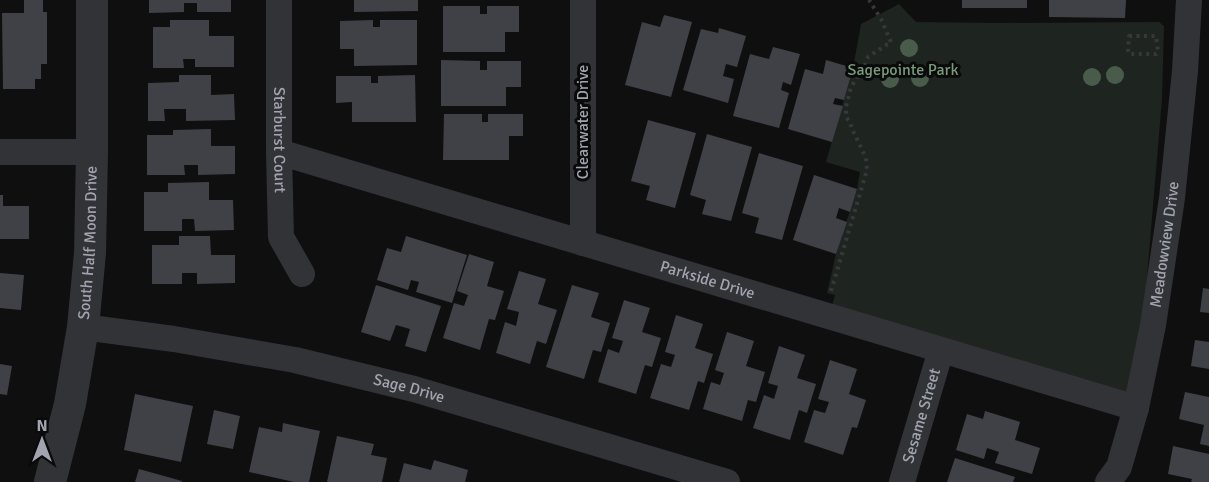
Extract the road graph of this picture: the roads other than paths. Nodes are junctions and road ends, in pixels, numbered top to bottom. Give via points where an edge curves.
1 (92, 0) edge
2 (279, 0) edge
3 (584, 0) edge
4 (1189, 0) edge
5 (0, 152) edge
6 (92, 152) junction
7 (279, 152) junction
8 (584, 243) junction
9 (302, 274) dead end
10 (83, 327) junction
11 (941, 350) junction
12 (1136, 408) junction
13 (50, 482) edge
14 (727, 482) edge
15 (902, 482) edge
16 (1108, 482) edge

1 - 6 street, South Half Moon Drive
2 - 7 street, Starburst Court
3 - 8 street, Clearwater Drive
4 - 12 street, Meadowview Drive via 1172,198
5 - 6 street
6 - 10 street, South Half Moon Drive via 90,253
7 - 8 street, Parkside Drive
7 - 9 street, Starburst Court via 281,237
8 - 11 street, Parkside Drive
10 - 13 street, South Half Moon Drive via 70,404
10 - 14 street, Sage Drive via 295,360 414,389
11 - 12 street, Parkside Drive
11 - 15 street, Sesame Street
12 - 16 street, Meadowview Drive via 1119,467

